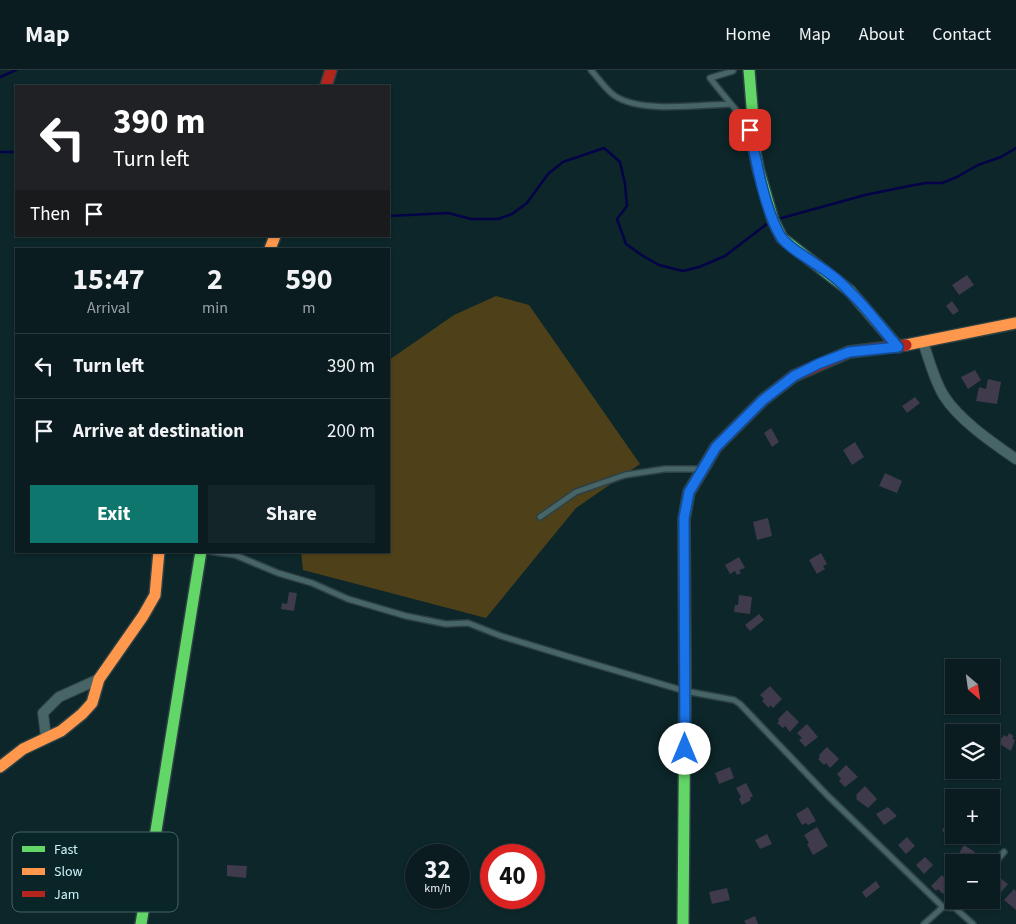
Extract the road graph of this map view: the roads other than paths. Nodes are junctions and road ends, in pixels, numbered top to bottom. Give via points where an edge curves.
1 (331, 70) edge
2 (590, 70) edge
3 (732, 70) edge
4 (749, 70) edge
5 (326, 85) edge
6 (730, 104) junction
7 (750, 130) junction
8 (1016, 323) edge
9 (923, 342) junction
10 (898, 347) junction
11 (1016, 459) edge
12 (702, 469) junction
13 (540, 517) dead end
14 (159, 553) edge
15 (201, 553) edge
16 (222, 553) edge
17 (99, 679) junction
18 (686, 690) junction
19 (46, 737) junction
20 (0, 767) edge
21 (156, 832) edge
22 (1004, 852) dead end
23 (1000, 857) edge
24 (943, 907) joint
25 (955, 909) edge
26 (683, 924) edge
27 (924, 924) edge
28 (973, 924) edge

1 - 5 street
2 - 6 lane via 613,95 628,102 661,106
3 - 6 lane via 710,78
4 - 7 street via 753,119
6 - 7 lane
7 - 10 street via 766,198 782,238 850,291
8 - 9 street
9 - 10 street
9 - 11 street via 944,396 983,435
10 - 12 street via 849,352 794,376 727,435
12 - 13 lane via 664,469 625,475 576,492
12 - 18 street via 689,492 684,518
14 - 17 street via 155,595
15 - 21 street
16 - 18 lane via 235,555 358,602 430,621 468,623 501,636
17 - 19 street via 92,703 82,714 61,731
17 - 19 street via 59,697 43,713
18 - 24 lane via 727,697 740,704 827,795
18 - 26 street
19 - 20 street via 23,749
22 - 23 lane
24 - 27 lane
25 - 28 lane

